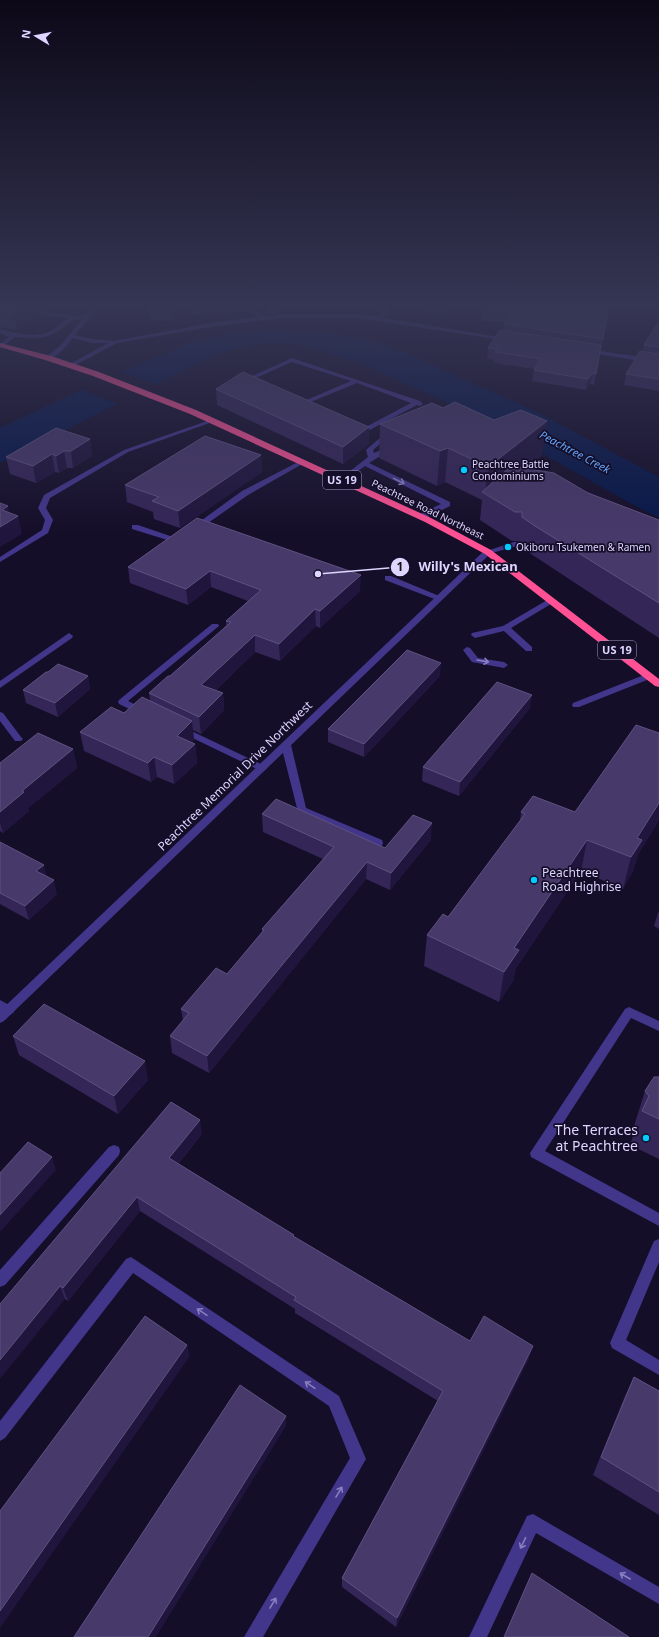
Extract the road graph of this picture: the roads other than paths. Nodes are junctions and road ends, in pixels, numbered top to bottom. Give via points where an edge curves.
1 (117, 382) edge
2 (242, 382) edge
3 (354, 382) edge
4 (361, 382) edge
5 (248, 385) edge
6 (292, 402) edge
7 (418, 402) junction
8 (299, 405) junction
9 (430, 407) edge
10 (306, 408) edge
11 (212, 421) junction
12 (398, 428) edge
13 (354, 430) edge
14 (398, 444) edge
15 (372, 456) junction
16 (302, 462) junction
17 (364, 464) junction
18 (342, 480) junction
19 (421, 517) junction
20 (135, 527) dead end
21 (514, 544) dead end
22 (488, 552) junction
23 (0, 560) edge
24 (388, 578) dead end
25 (440, 598) junction
26 (552, 601) junction
27 (215, 626) dead end
28 (506, 628) junction
29 (475, 635) dead end
30 (69, 636) dead end
31 (529, 649) dead end
32 (467, 650) dead end
33 (504, 665) dead end
34 (649, 676) junction
35 (0, 684) edge
36 (659, 684) edge
37 (576, 705) dead end
38 (0, 715) edge
39 (150, 715) edge
40 (171, 725) edge
41 (18, 739) dead end
42 (286, 745) junction
43 (262, 768) junction
44 (378, 843) edge
45 (3, 1011) edge
46 (659, 1026) edge
47 (114, 1151) dead end
48 (659, 1220) edge
49 (659, 1246) edge
50 (0, 1280) edge
51 (659, 1368) edge
52 (0, 1433) edge
53 (659, 1596) edge
54 (253, 1637) edge
55 (478, 1637) edge

1 - 11 highway, Peachtree Road Northeast / US 19
2 - 5 street
3 - 8 street
4 - 7 street
6 - 8 street
7 - 9 street
7 - 13 street via 360,433
8 - 10 street
11 - 16 highway, Peachtree Road Northeast / US 19
11 - 23 street via 126,451 47,497 42,508 49,520 45,531
12 - 15 street via 369,450
14 - 15 street
15 - 17 street
16 - 18 highway, Peachtree Road Northeast / US 19
16 - 20 street via 245,492 177,541
17 - 18 street
17 -> 19 street via 447,504
18 - 19 highway, Peachtree Road Northeast / US 19
19 - 22 highway, Peachtree Road Northeast / US 19
21 - 22 street
22 - 25 street, Peachtree Memorial Drive Northwest
22 - 26 highway, Peachtree Road Northeast / US 19
24 - 25 street
25 - 42 street, Peachtree Memorial Drive Northwest
26 - 28 street
26 - 34 highway, Peachtree Road Northeast / US 19
27 - 39 street via 122,702
28 - 29 street
28 - 31 street
30 - 35 street
32 -> 33 street via 475,660
34 - 36 highway, Peachtree Road Northeast / US 19
34 - 37 street
38 - 41 street
40 - 43 street
42 - 43 street, Peachtree Memorial Drive Northwest
42 - 44 street via 302,810
43 - 45 street, Peachtree Memorial Drive Northwest
46 - 48 street via 630,1012 536,1153
47 - 50 street
49 - 51 street via 617,1343
54 -> 52 street via 358,1459 334,1401 131,1264
53 -> 55 street via 533,1522

